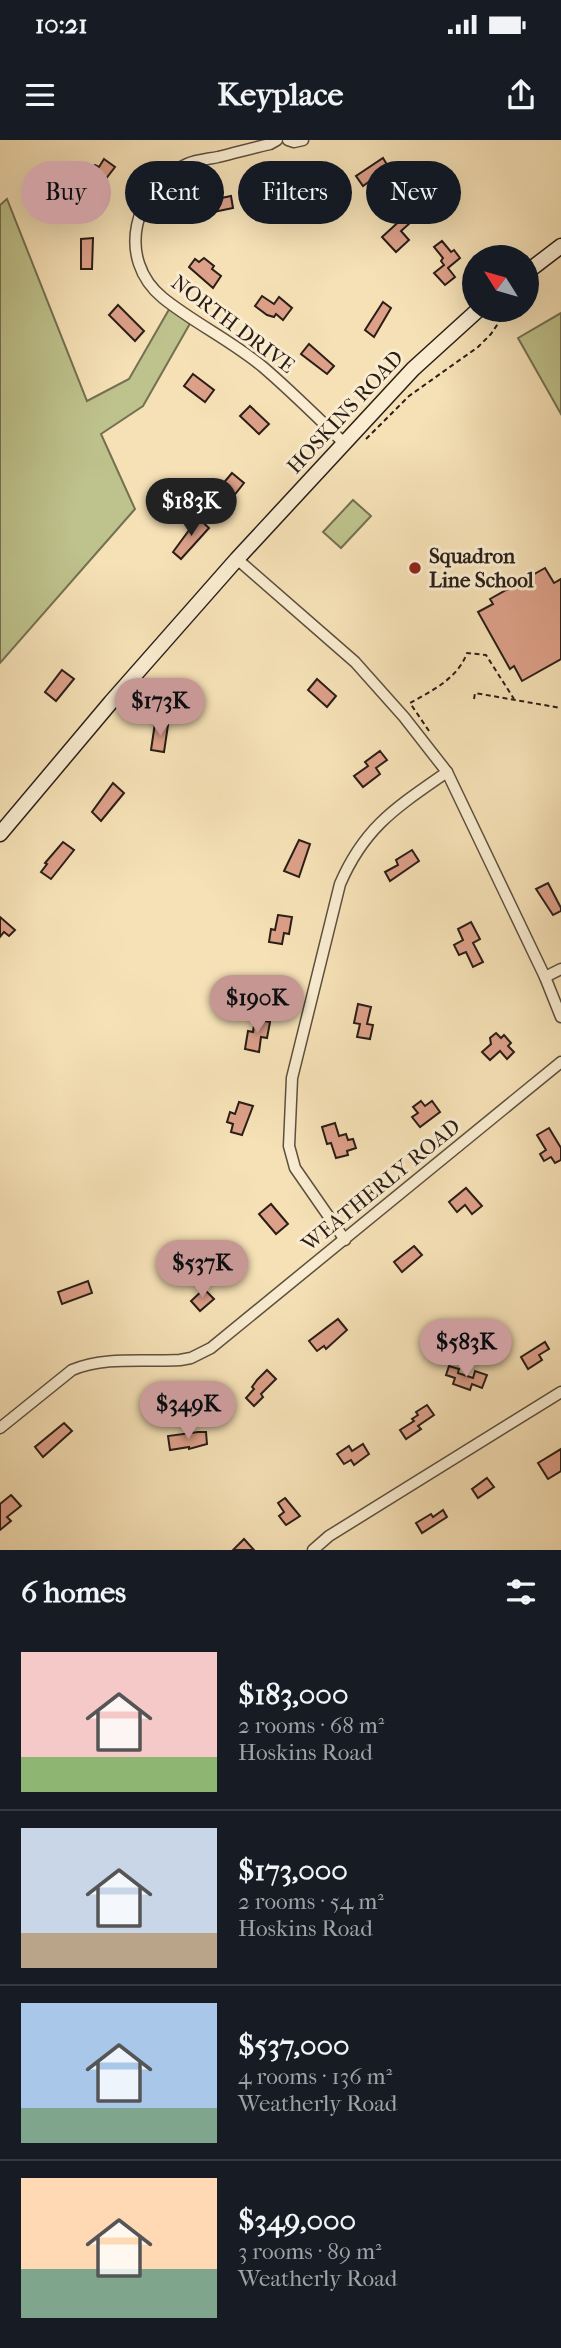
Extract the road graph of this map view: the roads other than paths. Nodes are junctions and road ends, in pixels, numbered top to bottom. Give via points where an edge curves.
1 (277, 140) edge
2 (288, 140) edge
3 (303, 140) edge
4 (561, 246) edge
5 (539, 263) edge
6 (465, 322) edge
7 (344, 443) junction
8 (237, 559) junction
9 (447, 772) junction
10 (0, 834) edge
11 (561, 969) edge
12 (545, 977) junction
13 (561, 1017) edge
14 (561, 1062) edge
15 (345, 1240) junction
16 (561, 1392) edge
17 (0, 1428) edge
18 (313, 1550) edge

1 - 7 street, NORTH DRIVE via 188,163 169,174 145,201 135,230 138,262 144,278 161,297 262,366
2 - 3 street
4 - 5 street
6 - 7 street, HOSKINS ROAD
7 - 8 street, HOSKINS ROAD
8 - 9 street via 355,662
8 - 10 street, HOSKINS ROAD
9 - 12 street
9 - 15 street via 394,808 349,865 292,1077 289,1146 295,1167
11 - 12 street
12 - 13 street
14 - 15 street, WEATHERLY ROAD
15 - 17 street, WEATHERLY ROAD via 201,1354 180,1360 100,1362 80,1367
16 - 18 street

